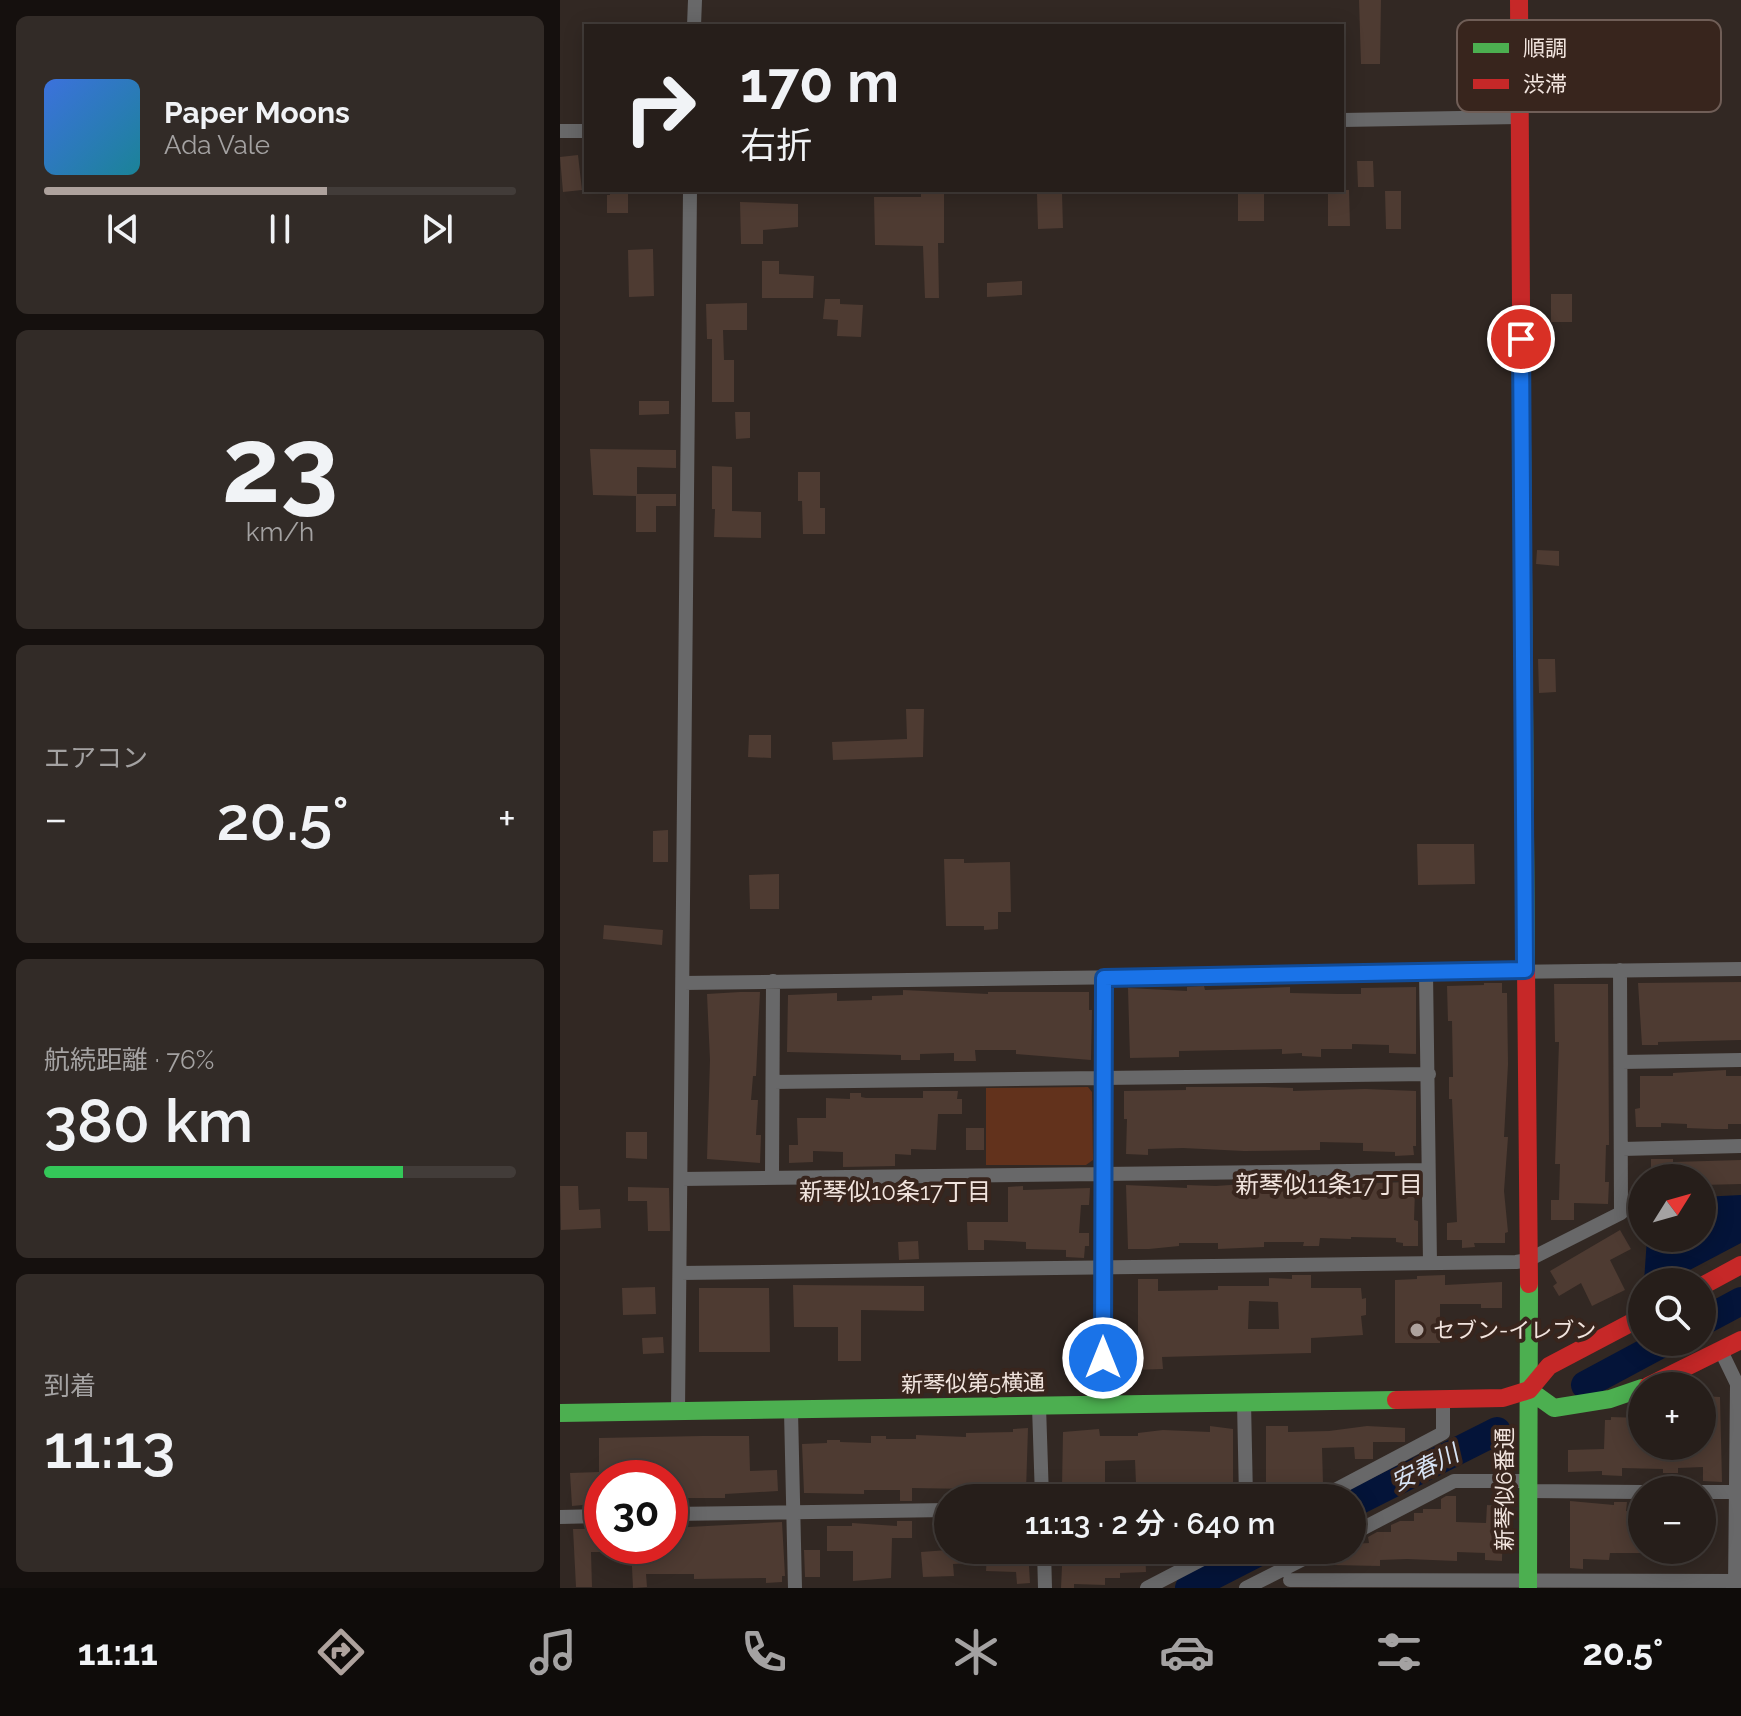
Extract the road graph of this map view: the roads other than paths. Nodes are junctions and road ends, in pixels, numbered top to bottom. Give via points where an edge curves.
1 (695, 0) edge
2 (694, 24) edge
3 (1519, 112) edge
4 (1519, 117) junction
5 (1344, 120) edge
6 (560, 131) edge
7 (584, 131) edge
8 (690, 192) edge
9 (1741, 969) edge
10 (1525, 970) junction
11 (1620, 970) junction
12 (1426, 973) junction
13 (1104, 978) junction
14 (773, 981) junction
15 (683, 983) junction
16 (1741, 1060) edge
17 (1622, 1062) junction
18 (1429, 1074) junction
19 (1104, 1078) junction
20 (773, 1082) junction
21 (1741, 1146) edge
22 (1622, 1149) junction
23 (1428, 1170) junction
24 (1104, 1173) junction
25 (772, 1178) junction
26 (681, 1179) junction
27 (1528, 1260) junction
28 (1430, 1263) junction
29 (1741, 1265) edge
30 (1104, 1267) junction
31 (680, 1273) junction
32 (1716, 1278) edge
33 (1628, 1324) edge
34 (1741, 1340) edge
35 (1721, 1351) junction
36 (1677, 1372) edge
37 (1739, 1384) edge
38 (1529, 1390) junction
39 (1628, 1395) edge
40 (1443, 1399) junction
41 (1244, 1402) junction
42 (1103, 1405) junction
43 (1039, 1406) junction
44 (678, 1411) junction
45 (791, 1411) junction
46 (560, 1413) edge
47 (1042, 1484) edge
48 (1246, 1484) edge
49 (1346, 1484) edge
50 (1528, 1486) junction
51 (1628, 1491) edge
52 (1716, 1492) edge
53 (1738, 1492) edge
54 (934, 1510) edge
55 (792, 1512) junction
56 (688, 1514) edge
57 (584, 1516) edge
58 (560, 1517) edge
59 (1366, 1527) edge
60 (1044, 1564) edge
61 (1193, 1564) edge
62 (1306, 1564) edge
63 (1290, 1578) edge
64 (1737, 1583) edge
65 (1528, 1585) edge
66 (795, 1588) edge
67 (1045, 1588) edge
68 (1147, 1588) edge
69 (1246, 1588) edge

1 - 2 street
3 - 4 street, 新琴似6番通
4 - 5 street
4 - 10 street, 新琴似6番通
6 - 7 street
8 - 15 street
9 - 11 street
10 - 11 street
10 - 12 street
10 - 27 street, 新琴似6番通
11 - 17 street
12 - 13 street
12 - 18 street
13 - 14 street
13 - 19 street
14 - 15 street
14 - 20 street
15 - 26 street
16 - 17 street
17 - 22 street
18 - 19 street
18 - 23 street
19 - 20 street
19 - 24 street
20 - 25 street
21 - 22 street
22 - 27 street via 1621,1213
23 - 24 street
23 - 28 street
24 - 25 street
24 - 30 street
25 - 26 street
26 - 31 street
27 - 28 street
27 - 38 street, 新琴似6番通
28 - 30 street
29 - 32 street
30 - 31 street
30 - 42 street
31 - 44 street
33 - 38 street via 1549,1366
34 - 35 street
35 - 36 street
35 - 37 street
37 - 53 street
38 - 39 street via 1554,1408
38 - 40 street, 新琴似第5横通 via 1503,1398
38 - 50 street, 新琴似6番通
40 - 41 street, 新琴似第5横通
40 - 49 street via 1443,1433
41 - 42 street, 新琴似第5横通
41 - 48 street
42 - 43 street, 新琴似第5横通
43 - 45 street, 新琴似第5横通
43 - 47 street
44 - 45 street, 新琴似第5横通
44 - 46 street, 新琴似第5横通
45 - 55 street
50 - 51 street
50 - 59 street via 1454,1481
50 - 65 street, 新琴似6番通
52 - 53 street
53 - 64 street
54 - 55 street
55 - 56 street
55 - 66 street
57 - 58 street
60 - 67 street
61 - 68 street
62 - 63 street
63 - 65 street
63 - 69 street
64 - 65 street

